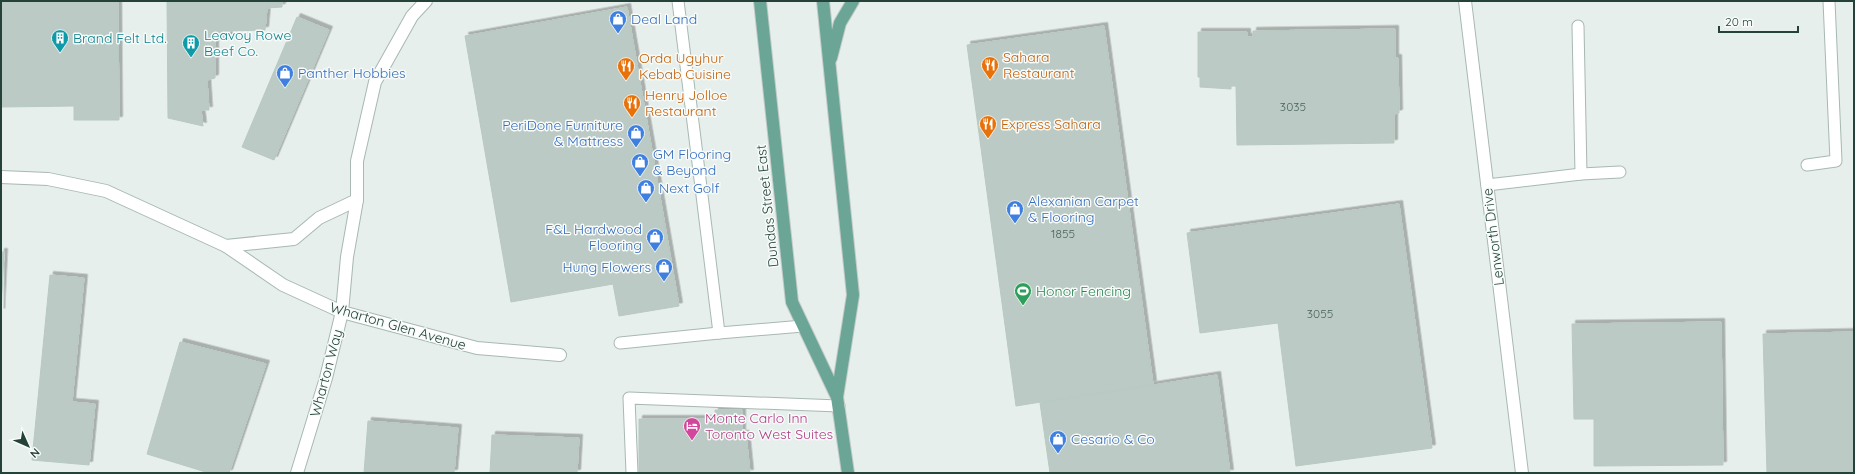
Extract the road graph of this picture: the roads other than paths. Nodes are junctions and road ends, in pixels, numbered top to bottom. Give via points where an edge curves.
1 (426, 1) edge
2 (678, 1) edge
3 (760, 1) edge
4 (823, 1) edge
5 (853, 1) edge
6 (1465, 1) edge
7 (1829, 1) edge
8 (1578, 26) dead end
9 (829, 64) junction
10 (1807, 165) dead end
11 (1620, 172) dead end
12 (1581, 174) junction
13 (1, 177) edge
14 (1487, 185) junction
15 (356, 200) junction
16 (226, 246) junction
17 (342, 312) junction
18 (803, 326) junction
19 (719, 333) junction
20 (620, 343) dead end
21 (560, 355) dead end
22 (838, 402) junction
23 (297, 473) edge
24 (632, 473) edge
25 (848, 473) edge
26 (1522, 473) edge

1 - 15 street, Wharton Way via 412,16 375,82 357,161
2 - 19 lane
3 - 18 main road, Dundas Street East via 792,302
4 - 9 main road, Dundas Street East
5 - 9 main road via 840,23
6 - 14 street, Lenworth Drive
7 - 10 lane via 1836,162
8 - 12 lane
9 - 22 main road, Dundas Street East via 853,296
11 - 12 lane
12 - 14 lane
13 - 16 street, Wharton Glen Avenue via 48,179 106,191
14 - 26 street, Lenworth Drive
15 - 16 street via 319,218 294,239
15 - 17 street, Wharton Way
16 - 17 street, Wharton Glen Avenue via 283,286
17 - 21 street, Wharton Glen Avenue via 476,348
17 - 23 street, Wharton Way via 326,378
18 - 19 lane
18 - 22 main road, Dundas Street East
19 - 20 lane
22 - 24 lane via 629,398
22 - 25 main road, Dundas Street East

